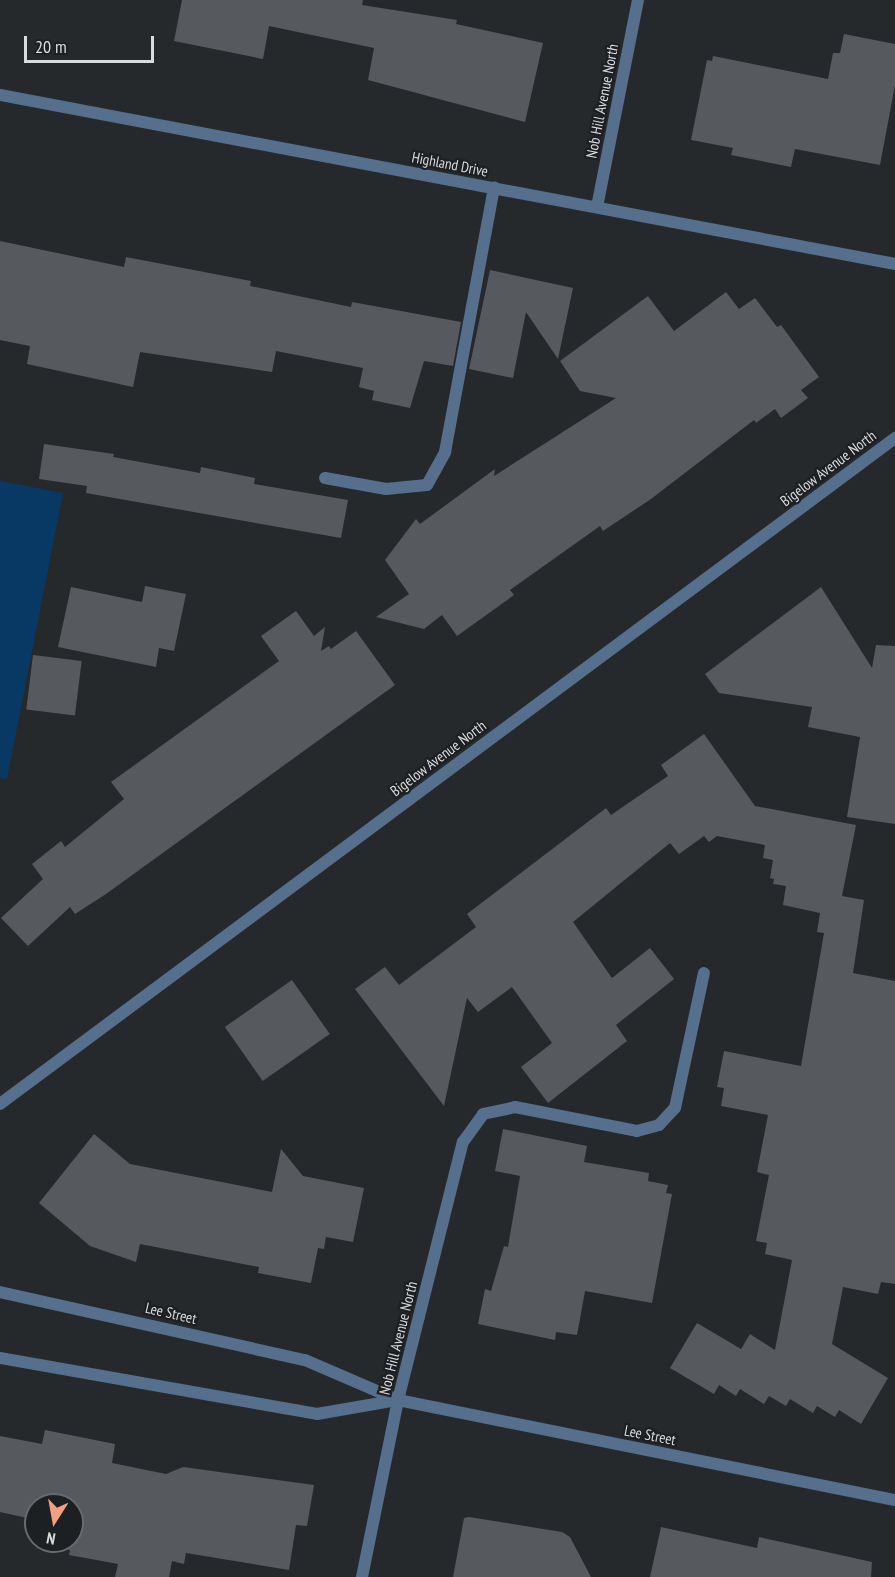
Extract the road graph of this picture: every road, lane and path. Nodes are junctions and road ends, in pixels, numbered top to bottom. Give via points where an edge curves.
1 (638, 0) edge
2 (0, 95) edge
3 (494, 188) junction
4 (597, 207) junction
5 (895, 264) edge
6 (895, 438) edge
7 (325, 478) dead end
8 (704, 973) dead end
9 (0, 1104) edge
10 (0, 1292) edge
11 (0, 1358) edge
12 (398, 1400) junction
13 (895, 1500) edge
14 (363, 1577) edge

1 - 4 street, Nob Hill Avenue North
2 - 3 street, Highland Drive
3 - 4 street, Highland Drive
3 - 7 street via 445,452 427,485 386,489
4 - 5 street, Highland Drive
6 - 9 street, Bigelow Avenue North
8 - 12 street, Nob Hill Avenue North via 675,1108 659,1125 637,1131 515,1107 483,1114 463,1142
10 - 12 street, Lee Street via 305,1360
11 - 12 street, Lee Street via 317,1414
12 - 13 street, Lee Street
12 - 14 street, Nob Hill Avenue North

